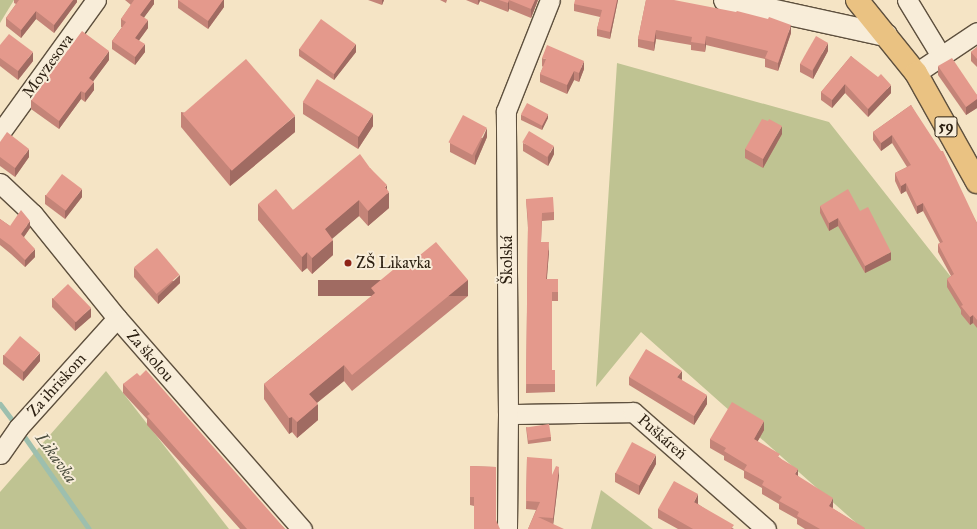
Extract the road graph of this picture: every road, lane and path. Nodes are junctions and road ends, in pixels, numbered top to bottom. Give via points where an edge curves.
1 (96, 0) edge
2 (550, 0) edge
3 (725, 0) edge
4 (857, 0) edge
5 (907, 0) edge
6 (977, 32) edge
7 (886, 35) junction
8 (941, 56) junction
9 (916, 73) junction
10 (0, 132) edge
11 (977, 182) edge
12 (0, 183) edge
13 (117, 318) junction
14 (508, 414) junction
15 (0, 454) edge
16 (302, 529) edge
17 (507, 529) edge
18 (766, 529) edge

1 - 10 street, Moyzesova
2 - 14 street, Školská via 506,111
3 - 7 street
4 - 7 main road, 59
5 - 8 street
6 - 8 street
7 - 9 main road, 59
8 - 9 street
9 - 11 main road, 59
12 - 13 street, Za školou via 33,214
13 - 15 street, Za ihriskom via 18,428
13 - 16 street, Za školou
14 - 17 street, Školská
14 - 18 street, Puškáreň via 633,412

